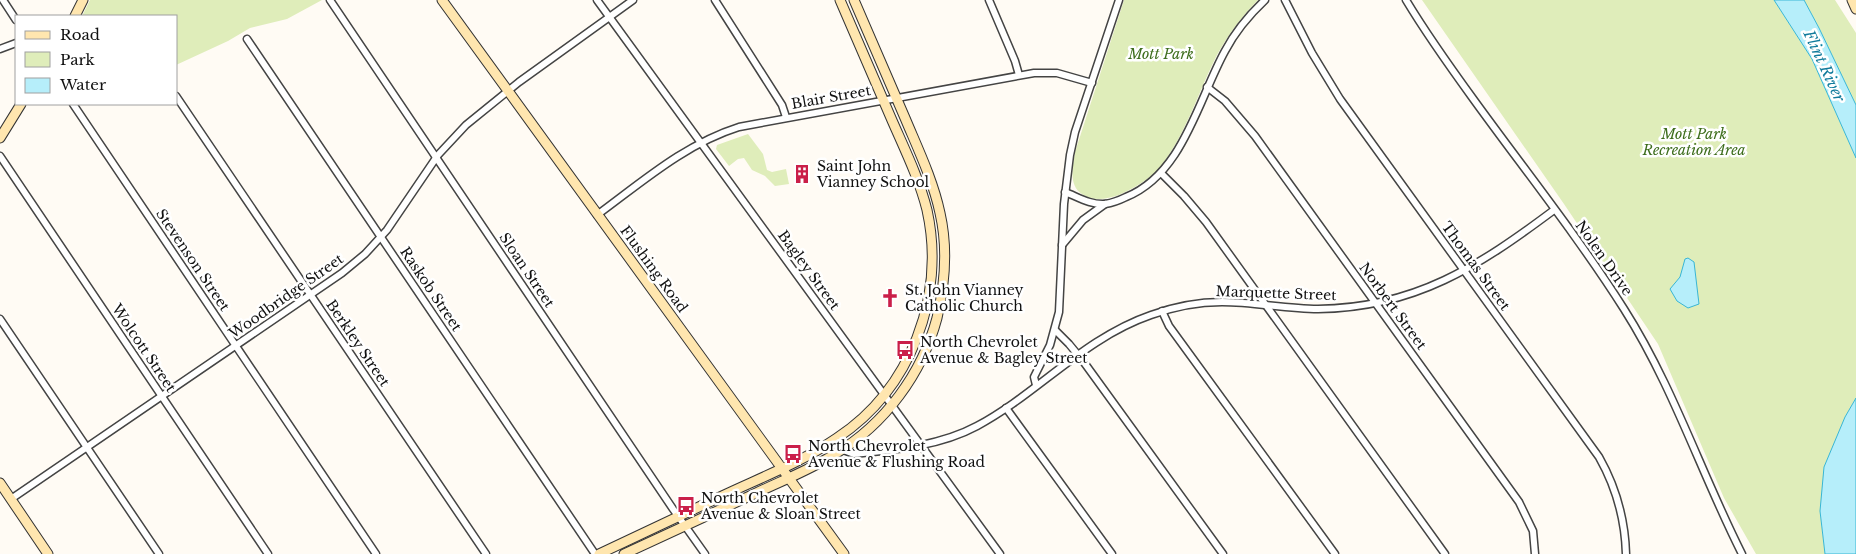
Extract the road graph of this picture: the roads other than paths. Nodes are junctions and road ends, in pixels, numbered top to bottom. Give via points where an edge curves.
1 (3, 0) edge
2 (83, 0) edge
3 (330, 0) edge
4 (442, 0) edge
5 (597, 0) edge
6 (633, 0) edge
7 (716, 0) edge
8 (840, 0) edge
9 (854, 0) edge
10 (989, 0) edge
11 (1265, 0) edge
12 (1285, 0) edge
13 (1406, 0) edge
14 (1852, 0) edge
15 (1116, 1) edge
16 (1856, 9) edge
17 (75, 15) edge
18 (610, 17) junction
19 (15, 18) edge
20 (247, 38) dead end
21 (15, 43) edge
22 (0, 49) edge
23 (1019, 76) junction
24 (1092, 83) junction
25 (1207, 87) junction
26 (508, 91) junction
27 (896, 98) junction
28 (178, 99) edge
29 (883, 100) junction
30 (20, 105) edge
31 (74, 105) edge
32 (786, 117) junction
33 (0, 138) edge
34 (701, 142) junction
35 (0, 156) edge
36 (436, 158) junction
37 (1161, 173) junction
38 (1065, 192) junction
39 (1106, 204) junction
40 (1554, 210) junction
41 (597, 215) junction
42 (380, 237) junction
43 (1062, 245) junction
44 (932, 247) junction
45 (944, 247) junction
46 (1464, 271) junction
47 (311, 296) junction
48 (1375, 302) junction
49 (1266, 305) junction
50 (1162, 312) junction
51 (0, 318) edge
52 (1055, 330) junction
53 (236, 346) junction
54 (1078, 355) junction
55 (1036, 385) junction
56 (884, 395) junction
57 (162, 396) junction
58 (892, 405) junction
59 (1006, 408) junction
60 (836, 439) junction
61 (920, 444) junction
62 (87, 447) junction
63 (844, 449) junction
64 (781, 468) junction
65 (788, 478) junction
66 (0, 483) edge
67 (11, 499) junction
68 (678, 516) junction
69 (684, 526) junction
70 (48, 554) edge
71 (159, 554) edge
72 (268, 554) edge
73 (376, 554) edge
74 (486, 554) edge
75 (594, 554) edge
76 (599, 554) edge
77 (624, 554) edge
78 (705, 554) edge
79 (844, 554) edge
80 (1000, 554) edge
81 (1112, 554) edge
82 (1223, 554) edge
83 (1335, 554) edge
84 (1445, 554) edge
85 (1536, 554) edge
86 (1626, 554) edge
87 (1742, 554) edge

1 - 19 street
2 - 17 street
3 - 36 street, Sloan Street
4 - 26 street, Flushing Road
5 - 18 street, Bagley Street
6 - 18 street, Woodbridge Street
7 - 32 street via 782,105
8 - 29 street
9 - 27 street
10 - 23 street
11 - 25 street via 1230,42
12 - 46 street, Thomas Street via 1333,89
13 - 40 street, Nolen Drive via 1444,59
14 - 16 street
15 - 24 street
18 - 26 street, Woodbridge Street
18 - 34 street, Bagley Street
20 - 42 street, Raskob Street
21 - 22 street
23 - 24 street, Blair Street via 1051,72
23 - 27 street, Blair Street
24 - 38 street via 1072,144
25 - 37 street via 1179,147
25 - 48 street, Norbert Street via 1250,130
26 - 36 street, Woodbridge Street via 466,125
26 - 41 street, Flushing Road
27 - 29 street, Blair Street
27 - 45 street via 934,188 941,214
28 - 47 street, Berkley Street
29 - 32 street, Blair Street
29 - 44 street via 922,192
30 - 33 street
31 - 53 street, Stevenson Street
32 - 34 street, Blair Street via 739,127
34 - 41 street, Blair Street
34 - 56 street, Bagley Street
35 - 57 street, Wolcott Street
36 - 42 street, Woodbridge Street via 403,209
36 - 68 street, Sloan Street
37 - 39 street via 1139,191
37 - 49 street via 1206,222
38 - 39 street via 1089,202
38 - 43 street
39 - 43 street via 1084,220
40 - 46 street, Marquette Street
40 - 87 street, Nolen Drive via 1621,304 1649,351 1678,408
41 - 64 street, Flushing Road
42 - 47 street, Woodbridge Street via 353,264
42 - 75 street, Raskob Street
43 - 52 street via 1060,301
44 - 45 street
44 - 56 street via 930,289 921,326 906,362
45 - 58 street via 943,286 933,330 916,370
46 - 48 street, Marquette Street via 1422,290
46 - 86 street, Thomas Street via 1602,463 1618,501 1625,530
47 - 53 street, Woodbridge Street
47 - 74 street, Berkley Street
48 - 49 street, Marquette Street via 1318,308
48 - 85 street, Norbert Street via 1519,502 1532,527
49 - 50 street, Marquette Street via 1216,302
49 - 84 street
50 - 54 street, Marquette Street via 1119,329
50 - 83 street
51 - 62 street
52 - 54 street
52 - 55 street via 1034,377
53 - 57 street, Woodbridge Street
53 - 73 street, Stevenson Street
54 - 55 street, Marquette Street
54 - 82 street
55 - 59 street, Marquette Street
56 - 58 street, Bagley Street
56 - 60 street
57 - 62 street, Woodbridge Street
57 - 72 street, Wolcott Street
58 - 61 street, Bagley Street
58 - 63 street
59 - 61 street, Marquette Street via 966,432
59 - 81 street
60 - 63 street
60 - 64 street
61 - 63 street, Marquette Street via 854,454
61 - 80 street, Bagley Street
62 - 67 street, Woodbridge Street
62 - 71 street
63 - 65 street
64 - 65 street, Flushing Road
64 - 68 street
65 - 69 street
65 - 79 street, Flushing Road
66 - 67 street
67 - 70 street
68 - 69 street, Sloan Street
68 - 76 street
69 - 77 street
69 - 78 street, Sloan Street

